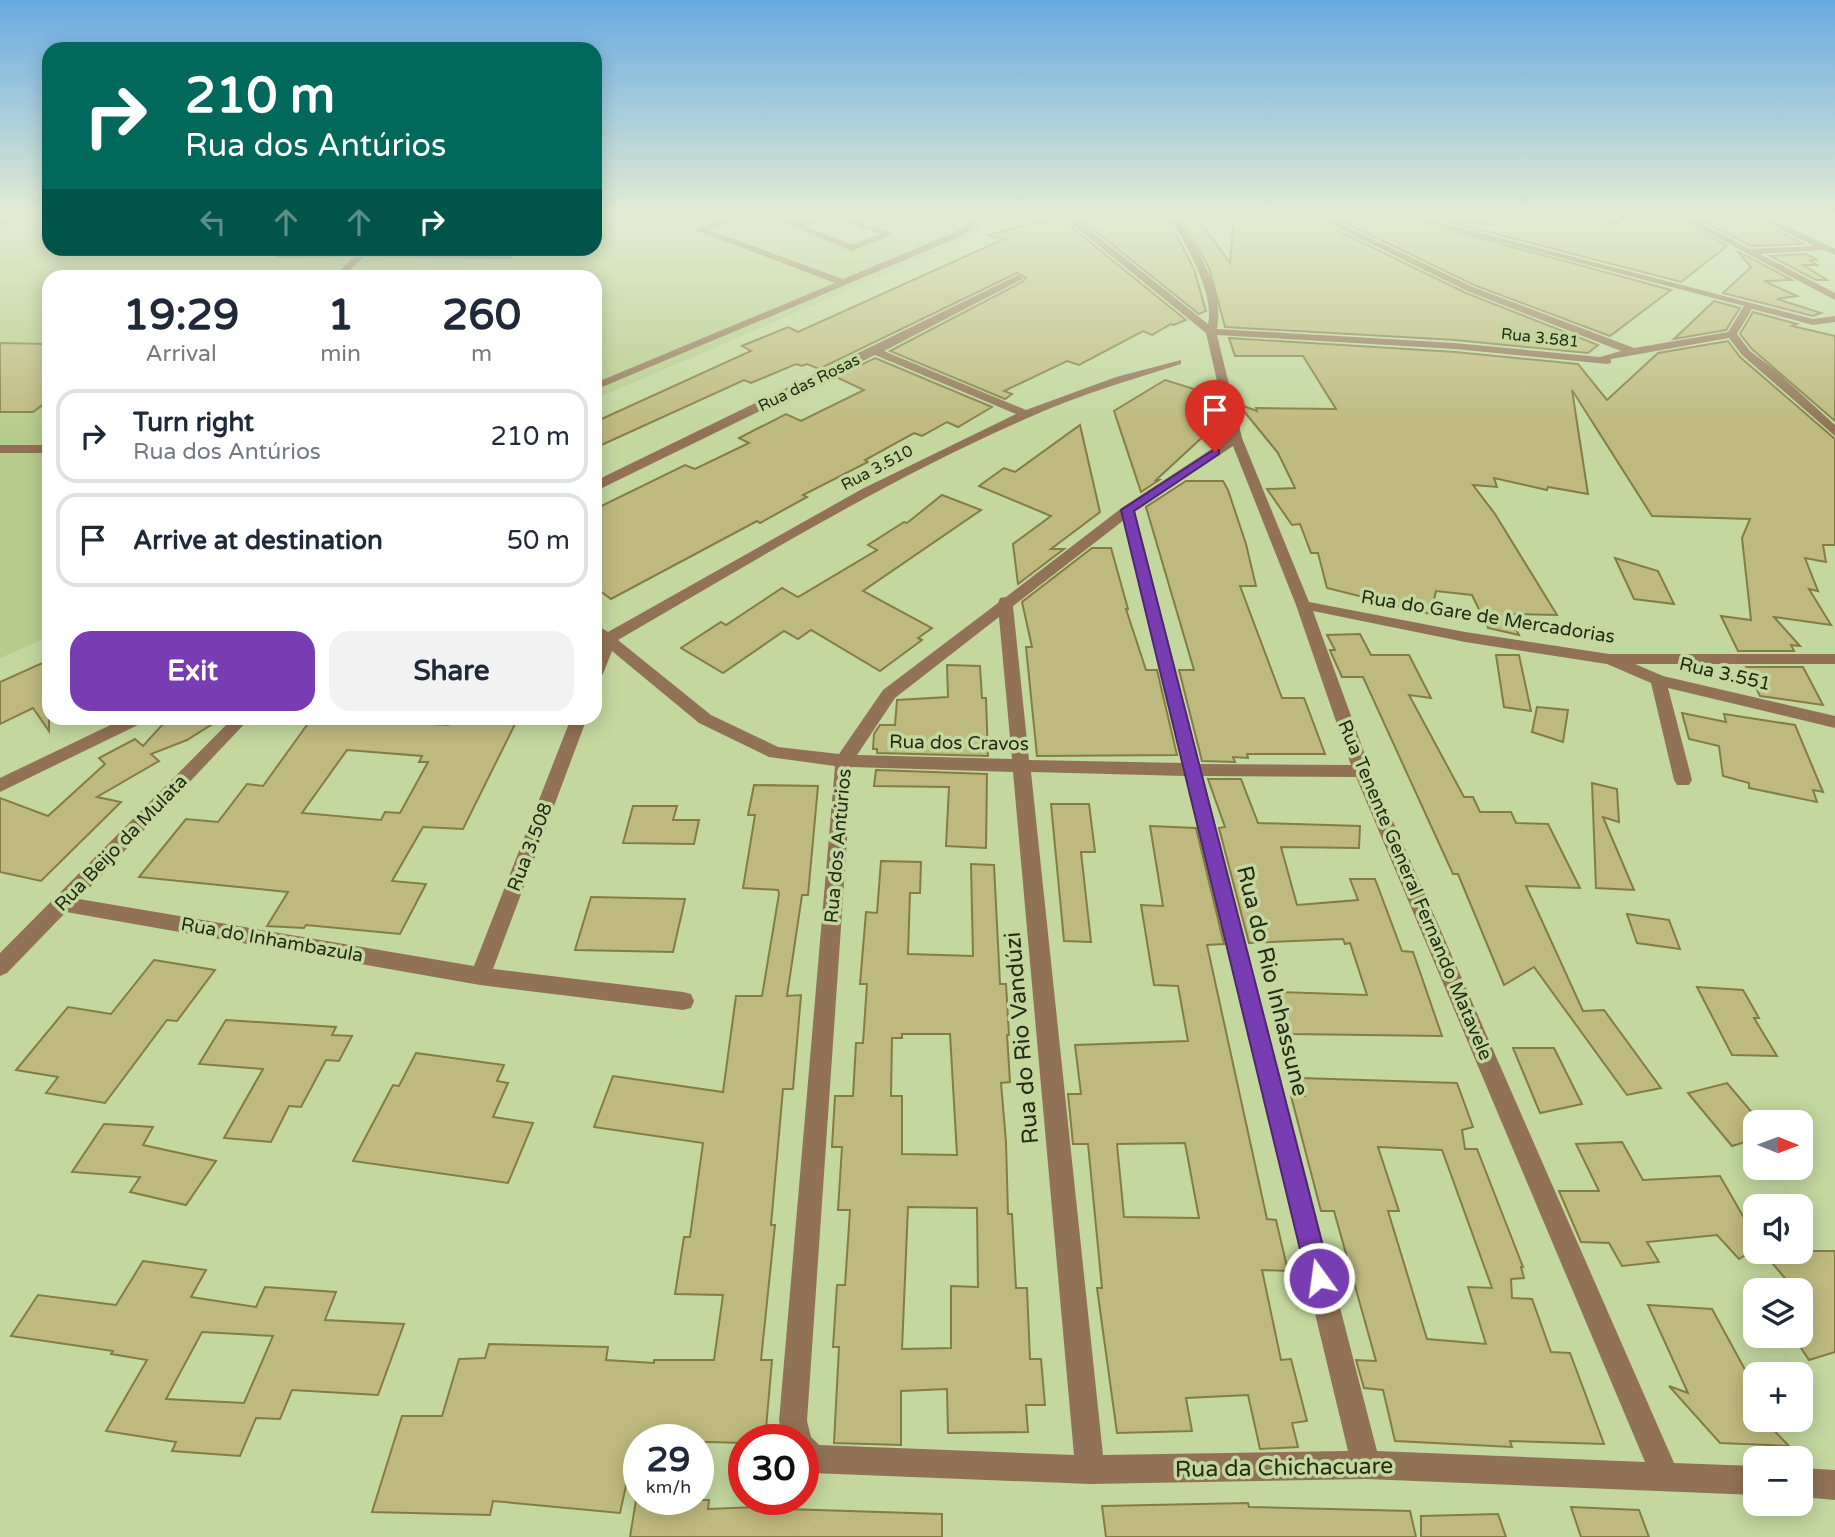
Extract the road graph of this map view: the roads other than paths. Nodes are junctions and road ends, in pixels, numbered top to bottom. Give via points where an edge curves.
1 (831, 287) edge
2 (1001, 287) edge
3 (1155, 287) edge
4 (1207, 287) edge
5 (1465, 287) edge
6 (1683, 287) edge
7 (1816, 287) edge
8 (1835, 297) edge
9 (1751, 304) junction
10 (1835, 319) edge
11 (1211, 332) junction
12 (1732, 334) junction
13 (875, 351) junction
14 (1637, 353) junction
15 (1177, 362) dead end
16 (602, 384) edge
17 (1026, 414) junction
18 (1835, 432) edge
19 (1236, 438) junction
20 (0, 449) edge
21 (42, 449) edge
22 (602, 483) edge
23 (1128, 510) junction
24 (1005, 601) junction
25 (1303, 605) junction
26 (602, 634) edge
27 (1609, 659) junction
28 (1835, 659) edge
29 (1658, 680) junction
30 (1835, 722) edge
31 (124, 725) edge
32 (235, 725) edge
33 (576, 725) edge
34 (844, 761) junction
35 (1023, 765) junction
36 (1193, 770) junction
37 (1362, 771) junction
38 (1683, 780) dead end
39 (0, 786) edge
40 (63, 904) junction
41 (0, 967) edge
42 (481, 976) junction
43 (683, 1001) dead end
44 (794, 1424) edge
45 (819, 1450) edge
46 (1366, 1465) junction
47 (1090, 1471) junction
48 (1665, 1476) junction
49 (1743, 1480) edge
50 (1813, 1484) edge
51 (1835, 1485) edge

1 - 16 street
2 - 13 street
3 - 11 street
4 - 11 street, Rua Tenente General Fernando Matavele via 1215,314
5 - 14 street
6 - 9 street
7 - 8 street
9 - 10 street via 1813,322
9 - 12 street
11 - 14 street, Rua 3.581 via 1455,346 1607,361 1605,358
11 - 19 street, Rua Tenente General Fernando Matavele
12 - 14 street, Rua 3.581
12 - 18 street via 1746,353
13 - 17 street, Rua das Rosas
13 - 22 street, Rua das Rosas
15 - 17 street, Rua 3.510
17 - 26 street, Rua 3.510 via 896,476
19 - 23 street, Rua dos Antúrios
19 - 25 street, Rua Tenente General Fernando Matavele
20 - 21 street
23 - 24 street, Rua dos Antúrios
23 - 36 street, Rua do Rio Inhassune
24 - 34 street, Rua dos Antúrios via 889,694
24 - 35 street, Rua do Rio Vandúzi
25 - 27 street, Rua do Gare de Mercadorias
25 - 37 street, Rua Tenente General Fernando Matavele
26 - 34 street, Rua dos Cravos via 705,719 775,753
27 - 28 street, Rua do Gare de Mercadorias
27 - 29 street, Rua 3.551
29 - 30 street, Rua 3.551
29 - 38 street
31 - 39 street
32 - 40 street, Rua Beijo da Mulata
33 - 42 street, Rua 3.508
34 - 35 street, Rua dos Cravos
34 - 44 street, Rua dos Antúrios
35 - 36 street, Rua dos Cravos
35 - 47 street, Rua do Rio Vandúzi
36 - 37 street, Rua dos Cravos
36 - 46 street, Rua do Rio Inhassune
37 - 48 street, Rua Tenente General Fernando Matavele
40 - 41 street, Rua Beijo da Mulata
40 - 42 street, Rua do Inhambazula
42 - 43 street, Rua do Inhambazula
45 - 47 street, Rua da Chichacuare
46 - 47 street, Rua da Chichacuare
46 - 48 street, Rua da Chichacuare
48 - 49 street, Rua da Chichacuare
50 - 51 street

